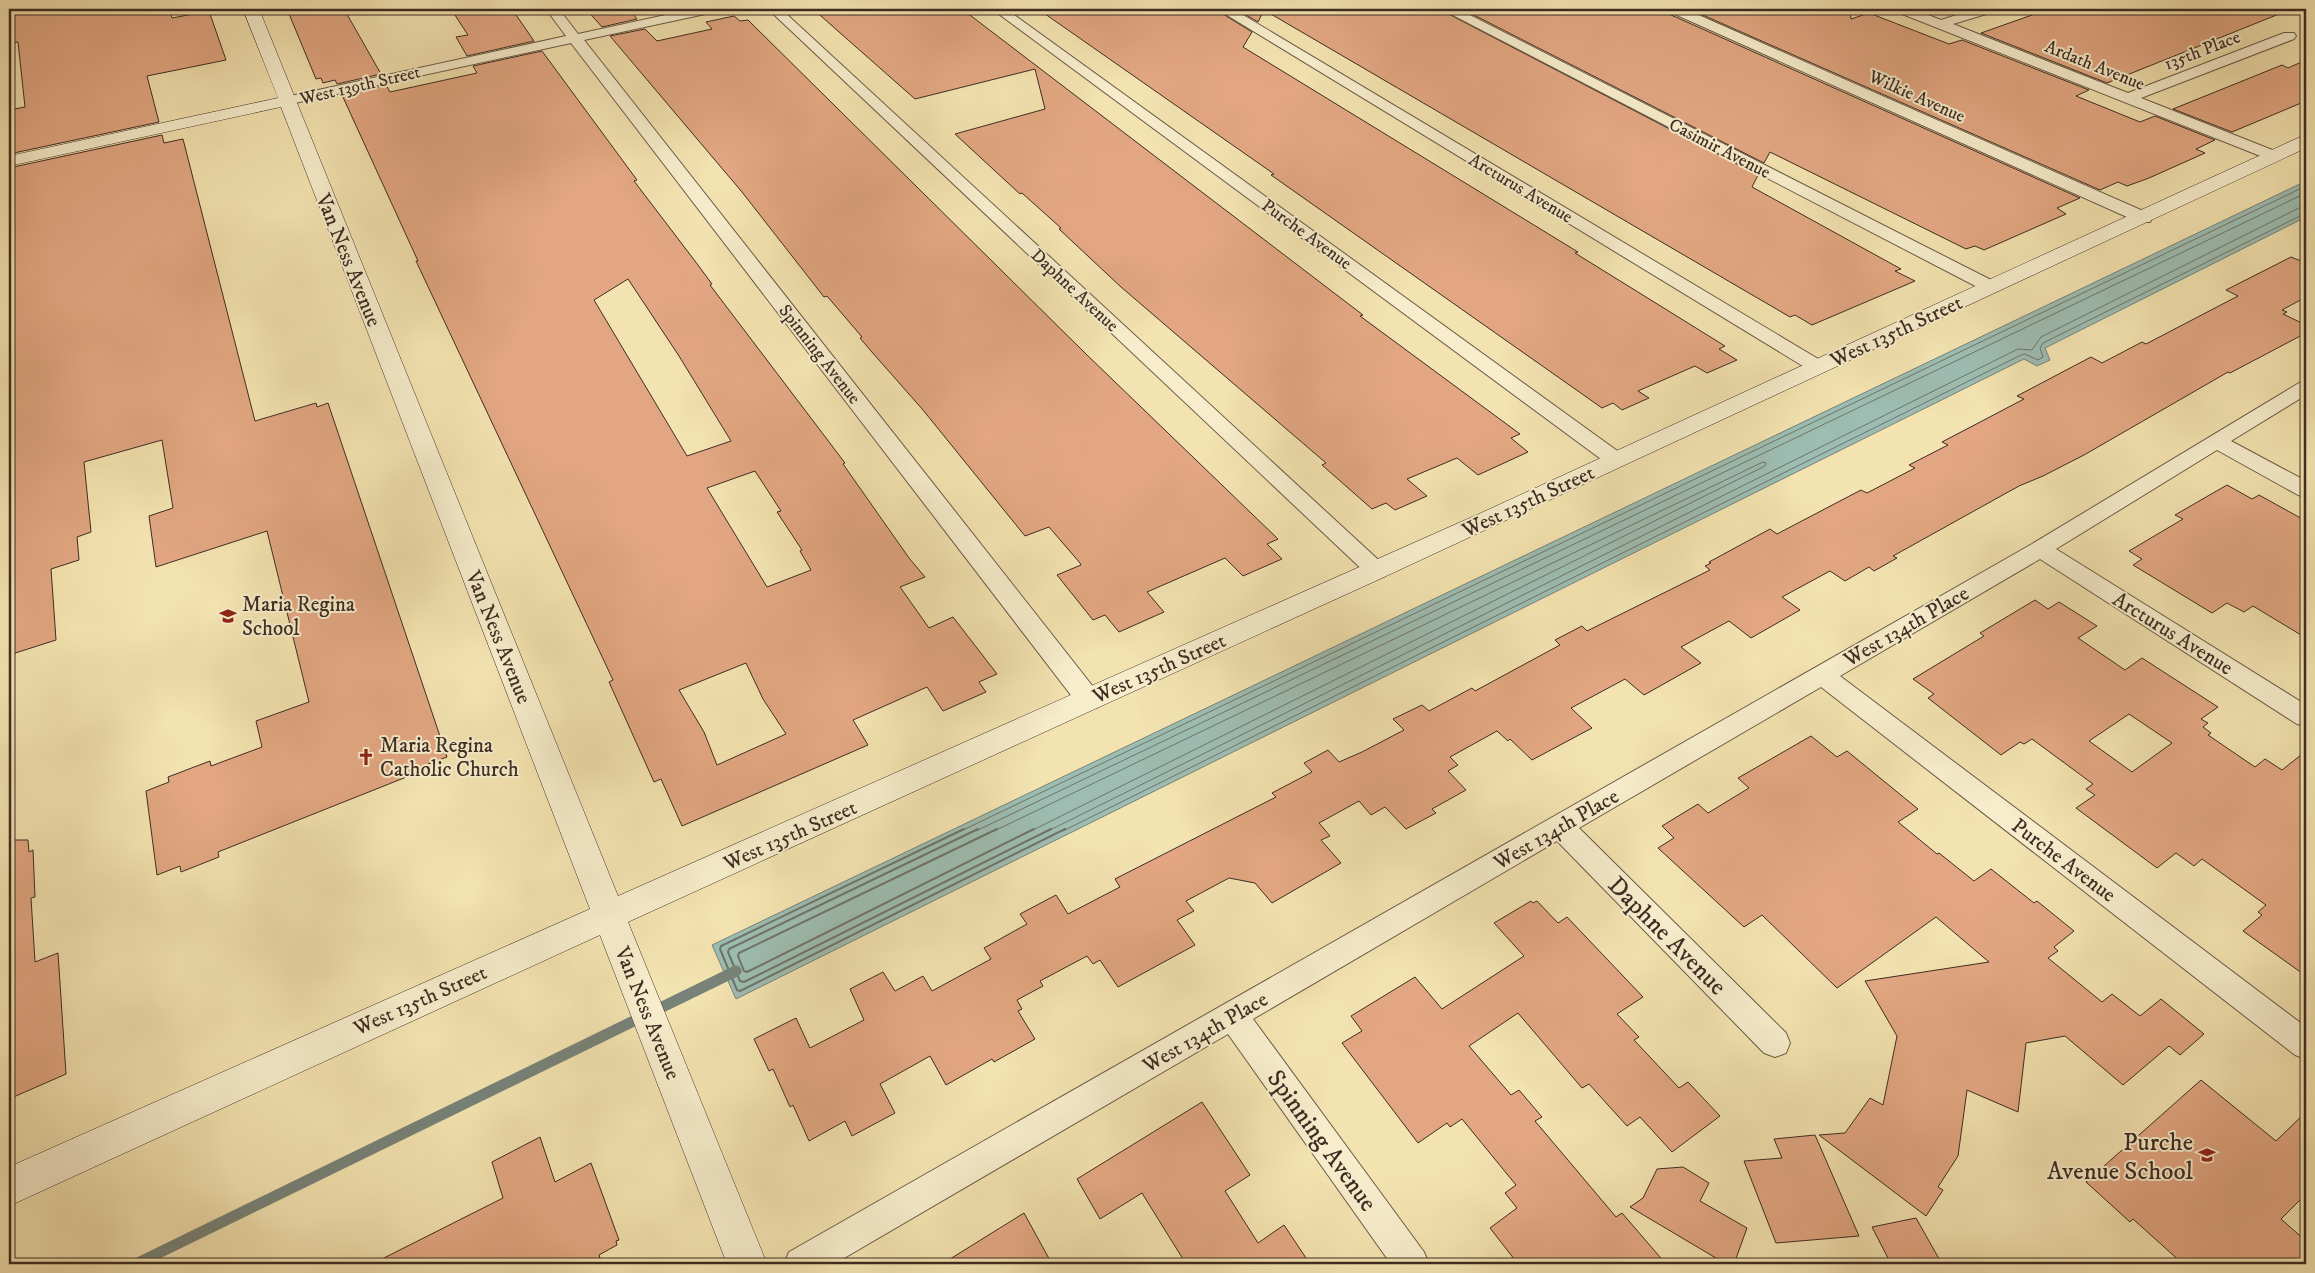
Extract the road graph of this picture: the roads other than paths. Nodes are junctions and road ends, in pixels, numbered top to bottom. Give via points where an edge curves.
1 (251, 9) edge
2 (552, 9) edge
3 (710, 9) edge
4 (774, 9) edge
5 (998, 9) edge
6 (1224, 9) edge
7 (1448, 9) edge
8 (1675, 9) edge
9 (1902, 9) edge
10 (1988, 9) edge
11 (1941, 24) junction
12 (2289, 36) dead end
13 (575, 38) junction
14 (2129, 98) junction
15 (286, 101) junction
16 (2306, 141) edge
17 (2274, 156) junction
18 (9, 161) edge
19 (2144, 218) junction
20 (1991, 287) junction
21 (1818, 367) junction
22 (2306, 387) edge
23 (2217, 442) junction
24 (1616, 460) junction
25 (2306, 490) edge
26 (2040, 549) junction
27 (1376, 571) junction
28 (1821, 674) junction
29 (1088, 700) junction
30 (2306, 717) edge
31 (1560, 827) junction
32 (610, 917) junction
33 (1233, 1016) junction
34 (1775, 1043) dead end
35 (2306, 1045) edge
36 (9, 1187) edge
37 (747, 1264) edge
38 (801, 1264) edge
39 (1412, 1264) edge

1 - 15 street, Van Ness Avenue
2 - 13 street, Spinning Avenue
3 - 13 street, West 139th Street
4 - 27 street, Daphne Avenue
5 - 24 street, Purche Avenue
6 - 21 street, Arcturus Avenue
7 - 20 street, Casimir Avenue
8 - 19 street, Wilkie Avenue
9 - 11 street, Ardath Avenue
10 - 11 street
11 - 14 street, Ardath Avenue
12 - 14 street, 135th Place
13 - 15 street, West 139th Street
13 - 29 street, Spinning Avenue
14 - 17 street, Ardath Avenue
15 - 18 street, West 139th Street
15 - 32 street, Van Ness Avenue
16 - 17 street, West 135th Street
17 - 19 street, West 135th Street
19 - 20 street, West 135th Street
20 - 21 street, West 135th Street
21 - 24 street, West 135th Street
22 - 23 street, West 134th Place
23 - 25 street
23 - 26 street, West 134th Place
24 - 27 street, West 135th Street
26 - 28 street, West 134th Place
26 - 30 street, Arcturus Avenue
27 - 29 street, West 135th Street
28 - 31 street, West 134th Place
28 - 35 street, Purche Avenue
29 - 32 street, West 135th Street
31 - 33 street, West 134th Place
31 - 34 street, Daphne Avenue
32 - 36 street, West 135th Street via 339,1036
32 - 37 street, Van Ness Avenue
33 - 38 street, West 134th Place
33 - 39 street, Spinning Avenue

